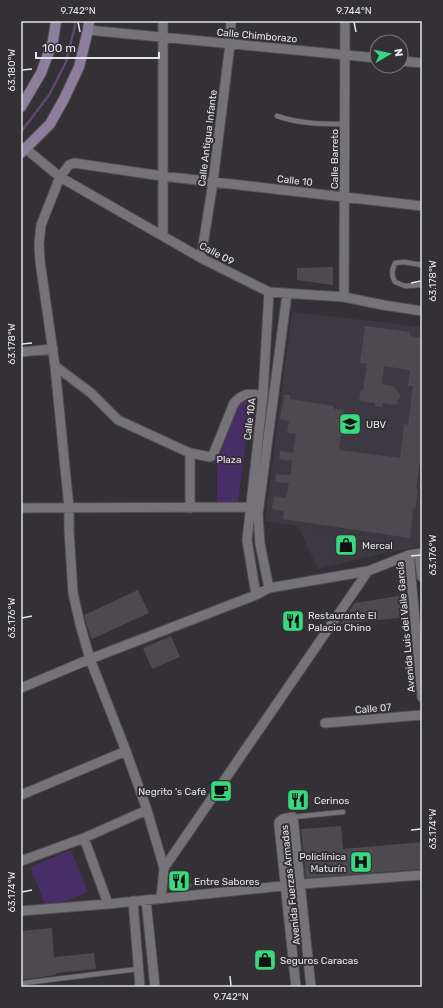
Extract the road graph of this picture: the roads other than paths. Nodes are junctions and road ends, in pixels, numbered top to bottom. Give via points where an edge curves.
1 (56, 21) edge
2 (163, 21) edge
3 (230, 21) edge
4 (345, 21) edge
5 (88, 26) edge
6 (163, 38) junction
7 (230, 44) junction
8 (345, 55) junction
9 (369, 57) edge
10 (409, 62) edge
11 (422, 63) edge
12 (21, 107) edge
13 (277, 116) dead end
14 (345, 124) junction
15 (24, 151) edge
16 (162, 176) junction
17 (60, 177) junction
18 (213, 182) junction
19 (345, 196) junction
20 (422, 206) edge
21 (163, 235) junction
22 (201, 258) junction
23 (422, 265) edge
24 (422, 285) edge
25 (269, 292) junction
26 (287, 294) junction
27 (344, 297) junction
28 (422, 311) edge
29 (53, 349) junction
30 (21, 352) edge
31 (55, 366) junction
32 (263, 395) junction
33 (190, 453) junction
34 (250, 507) junction
35 (21, 508) edge
36 (69, 508) junction
37 (190, 508) junction
38 (421, 554) edge
39 (409, 555) junction
40 (368, 571) junction
41 (422, 577) edge
42 (269, 588) junction
43 (256, 595) junction
44 (90, 659) junction
45 (21, 688) edge
46 (422, 697) edge
47 (422, 715) edge
48 (325, 723) dead end
49 (126, 751) junction
50 (21, 795) edge
51 (147, 810) junction
52 (343, 812) dead end
53 (293, 817) junction
54 (84, 838) junction
55 (21, 861) edge
56 (164, 868) junction
57 (422, 875) edge
58 (301, 884) junction
59 (285, 886) junction
60 (161, 898) junction
61 (146, 900) junction
62 (133, 901) junction
63 (108, 904) junction
64 (21, 911) edge
65 (138, 969) junction
66 (24, 983) dead end
67 (140, 987) edge
68 (155, 987) edge
69 (296, 987) edge
70 (312, 987) edge

1 - 12 street via 53,41 41,73
2 - 6 street
3 - 7 street, Calle Antigua Infante
4 - 8 street, Calle Barreto
5 - 6 street, Calle Chimborazo
5 - 15 street via 79,67 64,99 50,124
6 - 7 street, Calle Chimborazo
6 - 16 street
7 - 8 street, Calle Chimborazo
7 - 18 street, Calle Antigua Infante
8 - 9 street, Calle Chimborazo
8 - 14 street, Calle Barreto
10 - 11 street
13 - 14 lane via 292,121
14 - 19 street, Calle Barreto
15 - 17 street, Calle 09
16 - 17 street, Calle 10 via 74,163 69,165
16 - 18 street, Calle 10
16 - 21 street
17 - 21 street, Calle 09
17 - 29 street via 41,225 39,243
18 - 19 street, Calle 10
18 - 22 street, Calle Antigua Infante
19 - 20 street, Calle 10
19 - 27 street, Calle Barreto
21 - 22 street, Calle 09
22 - 25 street, Calle 09
23 - 24 lane via 404,262 395,263 392,268 392,278 395,282 405,286
25 - 26 street, Calle 09
25 - 32 street, Calle 10A
26 - 27 street, Calle 09
26 - 42 street via 258,514 260,544
27 - 28 street, Calle 09
29 - 30 street
29 - 31 street
31 - 33 street via 91,393 118,420
31 - 36 street
32 - 33 street via 246,394 234,403 213,455 210,457
32 - 34 street, Calle 10A
33 - 37 street
34 - 37 street
34 - 43 street, Calle 10A via 247,540
35 - 36 street
36 - 37 street
36 - 44 street via 68,530 73,593
38 - 39 street
38 - 41 street, Avenida Luis del Valle García
39 - 40 street
39 - 46 street, Avenida Luis del Valle García
40 - 42 street
40 - 56 street
42 - 43 street
43 - 44 street
44 - 45 street
44 - 49 street
47 - 48 street, Calle 07
49 - 50 street
49 - 51 street
51 - 54 street
51 - 56 street
52 - 53 lane
53 - 58 street, Avenida Fuerzas Armadas
53 - 59 street, Avenida Fuerzas Armadas via 279,822
54 - 55 street
54 - 63 street
56 - 60 street
57 - 58 street
58 - 59 street
58 - 70 street, Avenida Fuerzas Armadas
59 - 60 street
59 - 69 street, Avenida Fuerzas Armadas
60 - 61 street
61 - 62 street
61 - 68 street
62 - 63 street
62 - 65 street
63 - 64 street
65 - 66 lane
65 - 67 street

